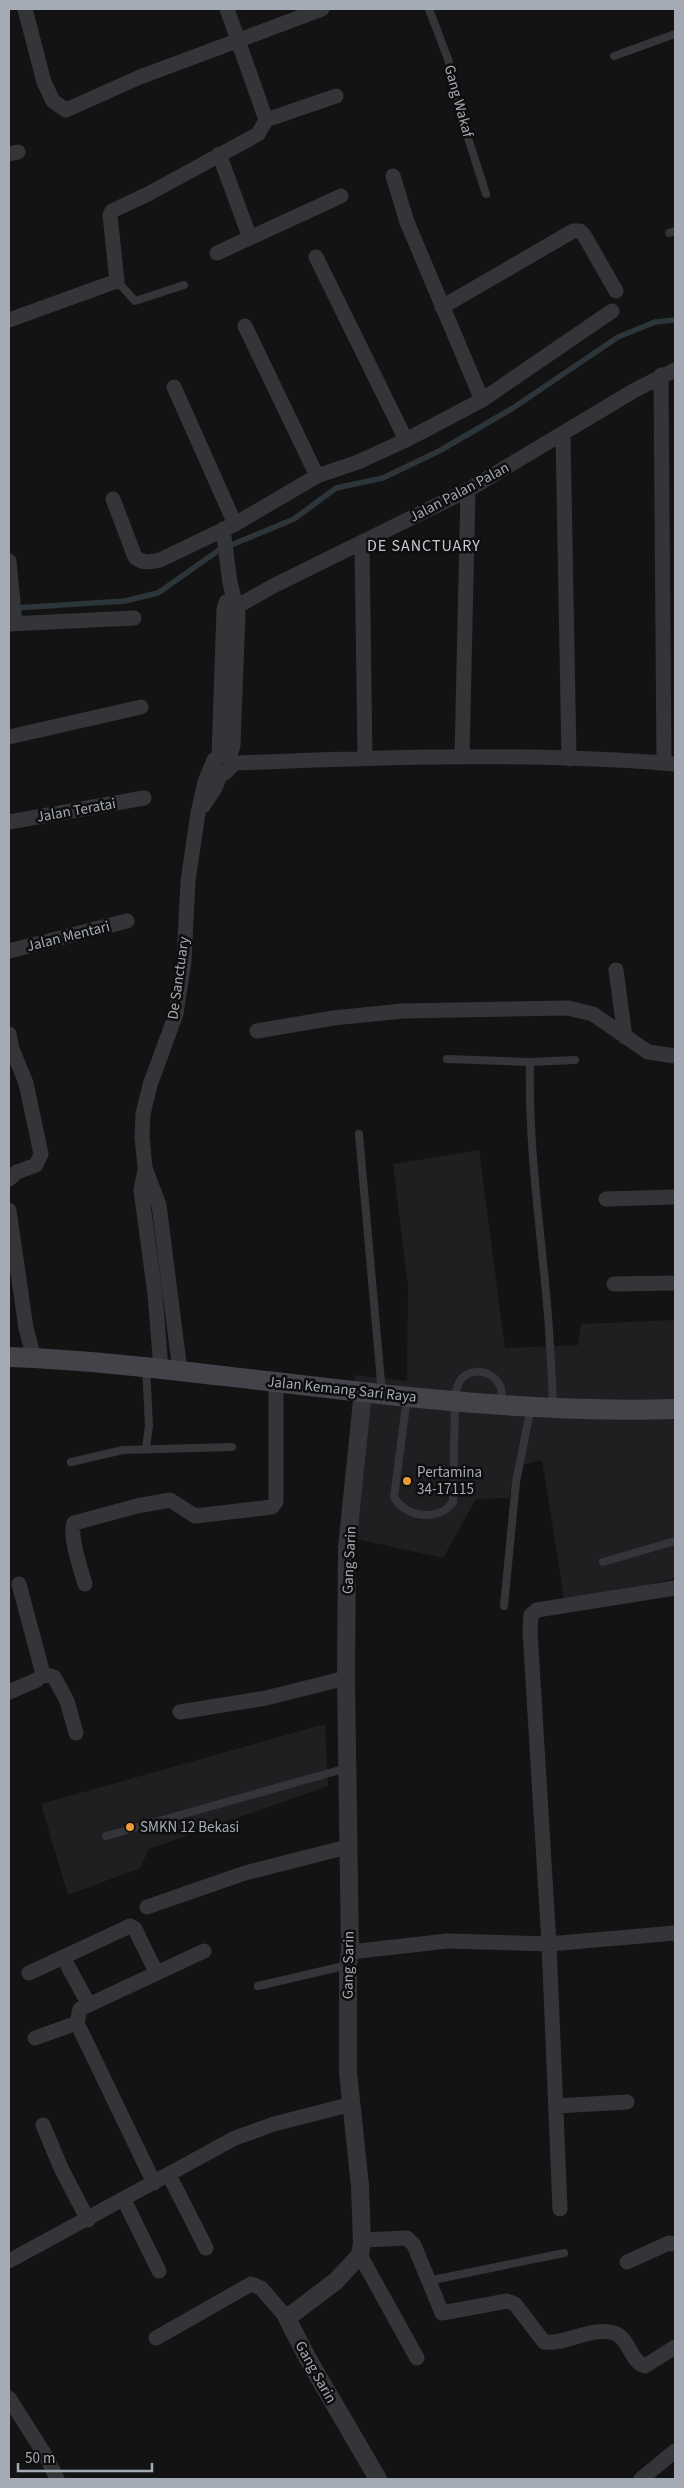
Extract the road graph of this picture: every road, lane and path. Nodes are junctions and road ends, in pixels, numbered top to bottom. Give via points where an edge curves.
1 (25, 9) edge
2 (227, 9) edge
3 (322, 9) edge
4 (429, 9) edge
5 (675, 34) edge
6 (238, 41) junction
7 (614, 56) dead end
8 (336, 96) dead end
9 (266, 120) junction
10 (219, 154) junction
11 (393, 176) dead end
12 (486, 194) dead end
13 (341, 196) dead end
14 (250, 238) junction
15 (217, 252) dead end
16 (316, 257) dead end
17 (117, 280) junction
18 (184, 285) dead end
19 (616, 291) dead end
20 (442, 307) junction
21 (612, 311) dead end
22 (9, 320) edge
23 (245, 326) dead end
24 (668, 373) edge
25 (174, 388) dead end
26 (482, 400) junction
27 (563, 434) junction
28 (406, 440) junction
29 (317, 476) junction
30 (468, 490) junction
31 (113, 499) dead end
32 (230, 526) junction
33 (362, 544) junction
34 (9, 561) edge
35 (231, 608) junction
36 (12, 616) edge
37 (134, 618) dead end
38 (141, 707) dead end
39 (9, 737) edge
40 (462, 757) junction
41 (365, 758) junction
42 (569, 759) junction
43 (226, 764) junction
44 (670, 764) edge
45 (144, 798) dead end
46 (9, 822) edge
47 (127, 921) dead end
48 (9, 951) edge
49 (616, 970) dead end
50 (258, 1030) dead end
51 (9, 1034) edge
52 (625, 1038) junction
53 (675, 1056) edge
54 (446, 1059) dead end
55 (575, 1060) dead end
56 (530, 1062) junction
57 (359, 1134) dead end
58 (9, 1179) edge
59 (675, 1197) edge
60 (606, 1199) dead end
61 (9, 1210) edge
62 (675, 1283) edge
63 (614, 1284) dead end
64 (9, 1357) edge
65 (34, 1358) junction
66 (162, 1369) junction
67 (276, 1382) junction
68 (372, 1393) junction
69 (407, 1396) junction
70 (455, 1400) junction
71 (503, 1404) junction
72 (531, 1407) junction
73 (554, 1409) junction
74 (675, 1409) edge
75 (232, 1447) dead end
76 (146, 1448) junction
77 (71, 1462) dead end
78 (675, 1541) edge
79 (603, 1562) dead end
80 (18, 1584) dead end
81 (84, 1584) dead end
82 (675, 1588) edge
83 (504, 1606) dead end
84 (43, 1674) junction
85 (346, 1678) junction
86 (9, 1692) edge
87 (180, 1712) dead end
88 (76, 1733) dead end
89 (346, 1768) junction
90 (106, 1836) dead end
91 (347, 1847) junction
92 (147, 1908) dead end
93 (675, 1932) edge
94 (549, 1944) junction
95 (204, 1951) dead end
96 (63, 1958) junction
97 (349, 1958) junction
98 (156, 1972) junction
99 (29, 1973) dead end
100 (258, 1986) dead end
101 (89, 2005) junction
102 (77, 2024) junction
103 (35, 2038) dead end
104 (627, 2102) dead end
105 (352, 2104) junction
106 (556, 2106) junction
107 (43, 2125) dead end
108 (169, 2175) junction
109 (154, 2183) junction
110 (124, 2200) junction
111 (560, 2209) dead end
112 (88, 2220) junction
113 (675, 2244) edge
114 (361, 2247) junction
115 (206, 2248) dead end
116 (564, 2252) dead end
117 (9, 2261) edge
118 (627, 2262) dead end
119 (159, 2271) dead end
120 (428, 2281) junction
121 (287, 2318) junction
122 (156, 2338) dead end
123 (675, 2347) edge
124 (417, 2358) dead end
125 (9, 2398) edge
126 (675, 2452) edge
127 (57, 2479) edge
128 (378, 2479) edge
129 (641, 2479) edge

1 - 6 street via 44,82 53,101 66,110 140,77
2 - 6 street
3 - 6 street
4 - 12 lane, Gang Wakaf via 448,59 462,119
5 - 7 lane
6 - 9 street
8 - 9 street
9 - 10 street via 258,134
10 - 14 street
10 - 17 street via 148,194 112,210
11 - 20 street via 407,222
13 - 14 street
14 - 15 street
16 - 28 street
17 - 18 lane via 134,301
17 - 22 street
19 - 20 street via 584,235 573,231
20 - 26 street
21 - 26 street
23 - 29 street
24 - 27 street, Jalan Palan Palan
24 - 44 street
25 - 32 street
26 - 28 street
27 - 30 street, Jalan Palan Palan
27 - 42 street
28 - 29 street
29 - 32 street
30 - 33 street, Jalan Palan Palan
30 - 40 street
31 - 32 street via 134,555 141,562 160,560
32 - 35 street via 226,546
33 - 35 street, Jalan Palan Palan
33 - 41 street
34 - 36 street
35 - 43 street via 233,745
36 - 37 street
38 - 39 street
40 - 41 street
40 - 42 street
41 - 43 street
42 - 44 street
43 - 66 street, De Sanctuary via 205,782 188,880 184,961 176,1014 143,1114 145,1168 159,1205
45 - 46 street, Jalan Teratai
47 - 48 street, Jalan Mentari
49 - 52 street
50 - 52 street via 403,1011 568,1008 593,1014
51 - 58 street via 26,1083 41,1154 36,1165 17,1172
52 - 53 street via 648,1052
54 - 56 lane
55 - 56 lane
56 - 73 lane via 531,1123
57 - 68 lane
59 - 60 street
61 - 65 street via 26,1328
62 - 63 street
64 - 65 main road, Jalan Kemang Sari Raya
65 - 66 main road, Jalan Kemang Sari Raya
66 - 67 main road, Jalan Kemang Sari Raya
66 - 76 lane
67 - 68 main road, Jalan Kemang Sari Raya
67 - 81 street via 276,1502 272,1507 195,1516 170,1500 74,1523 75,1547
68 - 69 main road, Jalan Kemang Sari Raya
68 - 85 street, Gang Sarin via 348,1548
69 - 70 main road, Jalan Kemang Sari Raya
69 - 70 lane via 394,1497 405,1510 427,1515 447,1510 453,1502
70 - 71 main road, Jalan Kemang Sari Raya
70 - 71 lane via 460,1380 470,1373 482,1371 492,1375 501,1386
71 - 72 main road, Jalan Kemang Sari Raya
72 - 73 main road, Jalan Kemang Sari Raya
72 - 83 lane via 516,1482
73 - 74 main road, Jalan Kemang Sari Raya
75 - 76 lane
76 - 77 lane
78 - 79 lane
80 - 84 street
82 - 94 street via 537,1610 532,1615
84 - 86 street
84 - 88 street via 54,1677
85 - 87 street via 266,1698
85 - 89 street, Gang Sarin
89 - 90 lane
89 - 91 street, Gang Sarin
91 - 92 street via 245,1872
91 - 97 street, Gang Sarin
93 - 94 street
94 - 97 street via 447,1941
94 - 106 street
95 - 98 street
96 - 98 street via 130,1926
96 - 99 street
96 - 101 street
97 - 100 lane
97 - 105 street, Gang Sarin via 348,2072
98 - 101 street
101 - 102 street via 80,2009
102 - 103 street
102 - 109 street
104 - 106 street
105 - 108 street via 274,2124 235,2138
105 - 114 street, Gang Sarin via 360,2186
106 - 111 street
107 - 112 street
108 - 109 street
108 - 115 street
109 - 110 street
110 - 112 street
110 - 119 street
112 - 117 street
113 - 118 street via 669,2243
114 - 120 street via 407,2238 414,2244
114 - 121 street via 336,2282
114 - 124 street
116 - 120 lane
120 - 123 street via 442,2314 507,2300 516,2304 544,2342 615,2333 645,2366
121 - 122 street via 260,2288 251,2284
121 - 128 street, Gang Sarin
125 - 127 street
126 - 129 street

